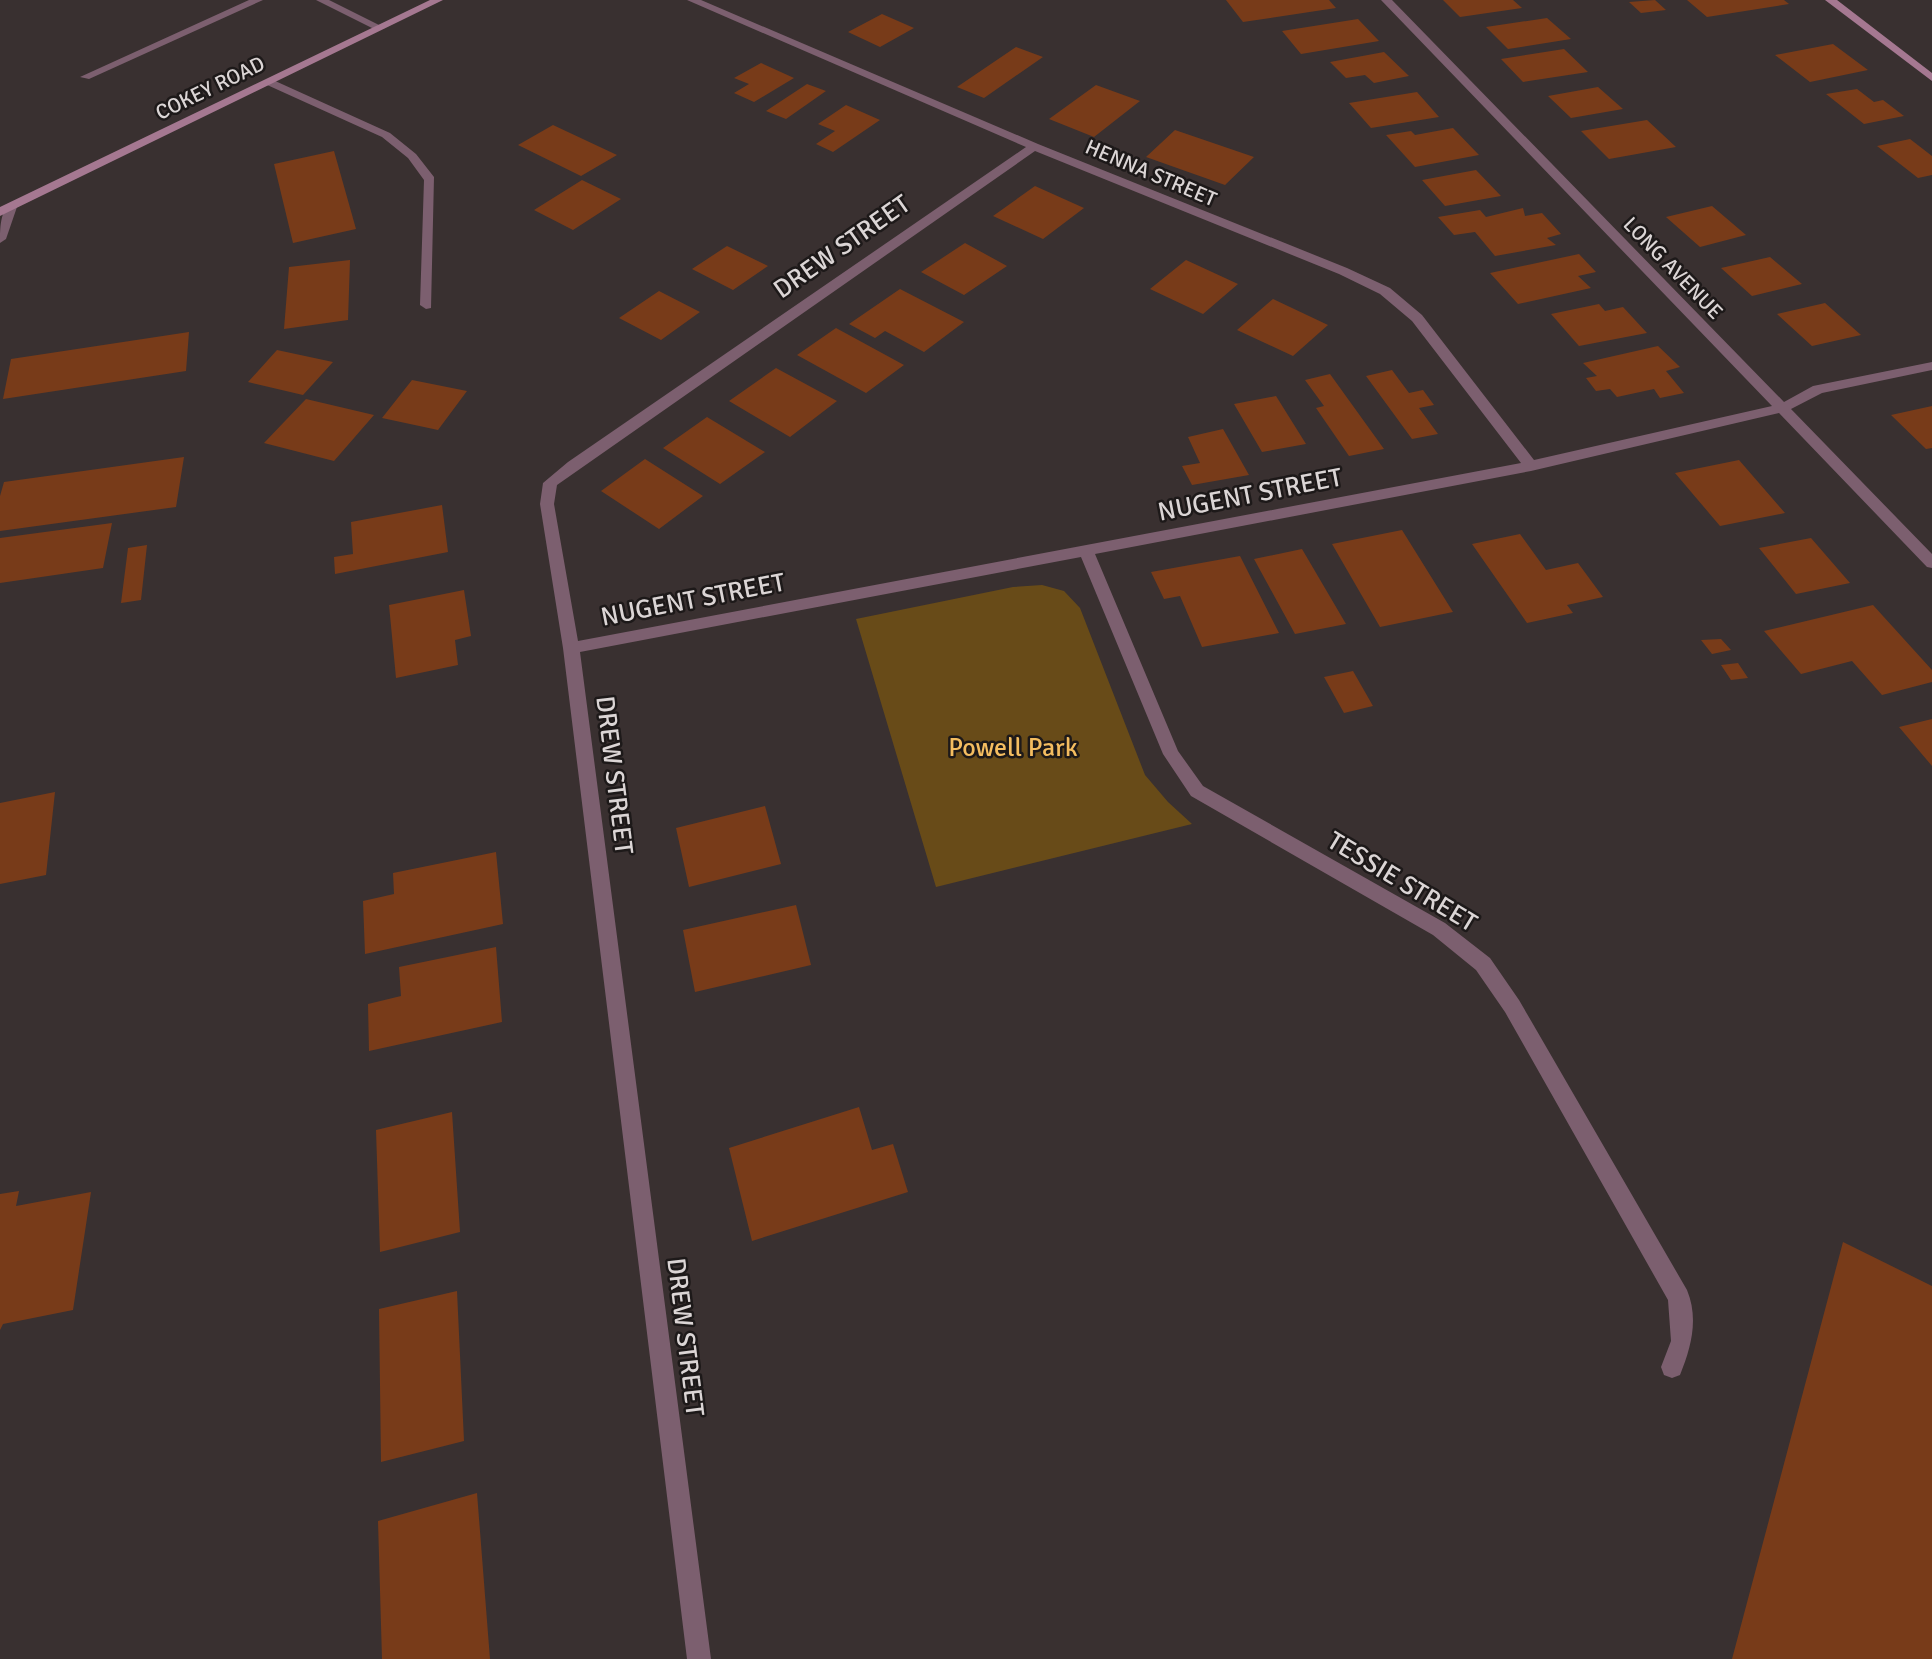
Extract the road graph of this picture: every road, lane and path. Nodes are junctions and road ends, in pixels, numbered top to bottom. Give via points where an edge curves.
1 (258, 0) edge
2 (321, 0) edge
3 (438, 0) edge
4 (692, 0) edge
5 (1386, 0) edge
6 (1830, 0) edge
7 (380, 27) junction
8 (85, 76) dead end
9 (1932, 78) edge
10 (269, 82) junction
11 (1034, 146) junction
12 (5, 209) edge
13 (0, 239) edge
14 (426, 305) dead end
15 (1932, 366) edge
16 (1783, 408) junction
17 (1531, 466) junction
18 (1087, 552) junction
19 (1932, 563) edge
20 (571, 648) junction
21 (1672, 1367) dead end
22 (699, 1659) edge

1 - 8 street
2 - 7 street
3 - 7 street, COKEY ROAD
4 - 11 street, HENNA STREET
5 - 16 street, LONG AVENUE
6 - 9 street
7 - 10 street, COKEY ROAD
10 - 12 street, COKEY ROAD
10 - 14 street via 386,135 412,156 430,180
11 - 17 street, HENNA STREET via 1385,291 1417,318
11 - 20 street, DREW STREET via 550,483 547,504
12 - 13 street
15 - 16 street, NUGENT STREET via 1818,389
16 - 17 street, NUGENT STREET
16 - 19 street, LONG AVENUE
17 - 18 street, NUGENT STREET
18 - 20 street, NUGENT STREET
18 - 21 street, TESSIE STREET via 1171,754 1197,791 1438,929 1482,964 1512,1006 1679,1298 1682,1341
20 - 22 street, DREW STREET

